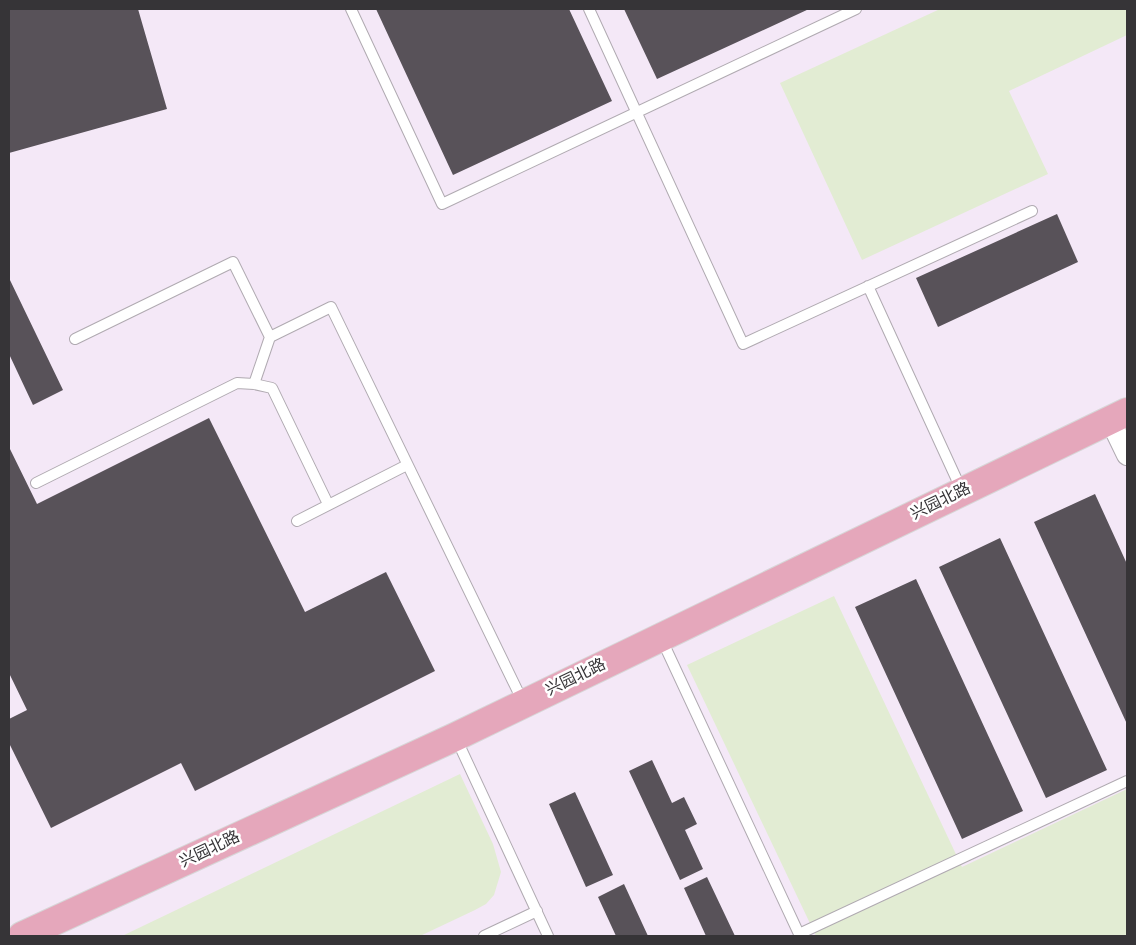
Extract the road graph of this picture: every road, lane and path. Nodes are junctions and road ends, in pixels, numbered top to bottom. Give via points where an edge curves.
1 (351, 9) edge
2 (589, 9) edge
3 (856, 9) edge
4 (637, 112) junction
5 (1032, 211) dead end
6 (868, 286) junction
7 (270, 337) junction
8 (75, 339) dead end
9 (254, 384) junction
10 (1119, 416) edge
11 (1127, 455) edge
12 (407, 465) junction
13 (36, 483) dead end
14 (962, 492) junction
15 (328, 504) junction
16 (297, 520) dead end
17 (660, 637) junction
18 (523, 703) junction
19 (455, 737) junction
20 (1127, 781) edge
21 (537, 911) junction
22 (22, 936) edge
23 (484, 936) edge
24 (548, 936) edge

1 - 4 lane via 442,204
2 - 4 lane
3 - 4 lane
4 - 6 lane via 743,344
5 - 6 lane
6 - 14 lane
7 - 8 lane via 233,262
7 - 9 lane
7 - 12 lane via 331,307
9 - 13 lane via 237,383
9 - 15 lane via 272,388
10 - 11 street
10 - 14 main road, 兴园北路
12 - 15 lane
12 - 18 lane
14 - 17 main road, 兴园北路
15 - 16 lane
17 - 18 main road, 兴园北路
17 - 20 lane via 799,934
18 - 19 main road, 兴园北路
19 - 21 lane
19 - 22 main road, 兴园北路
21 - 23 lane
21 - 24 lane

